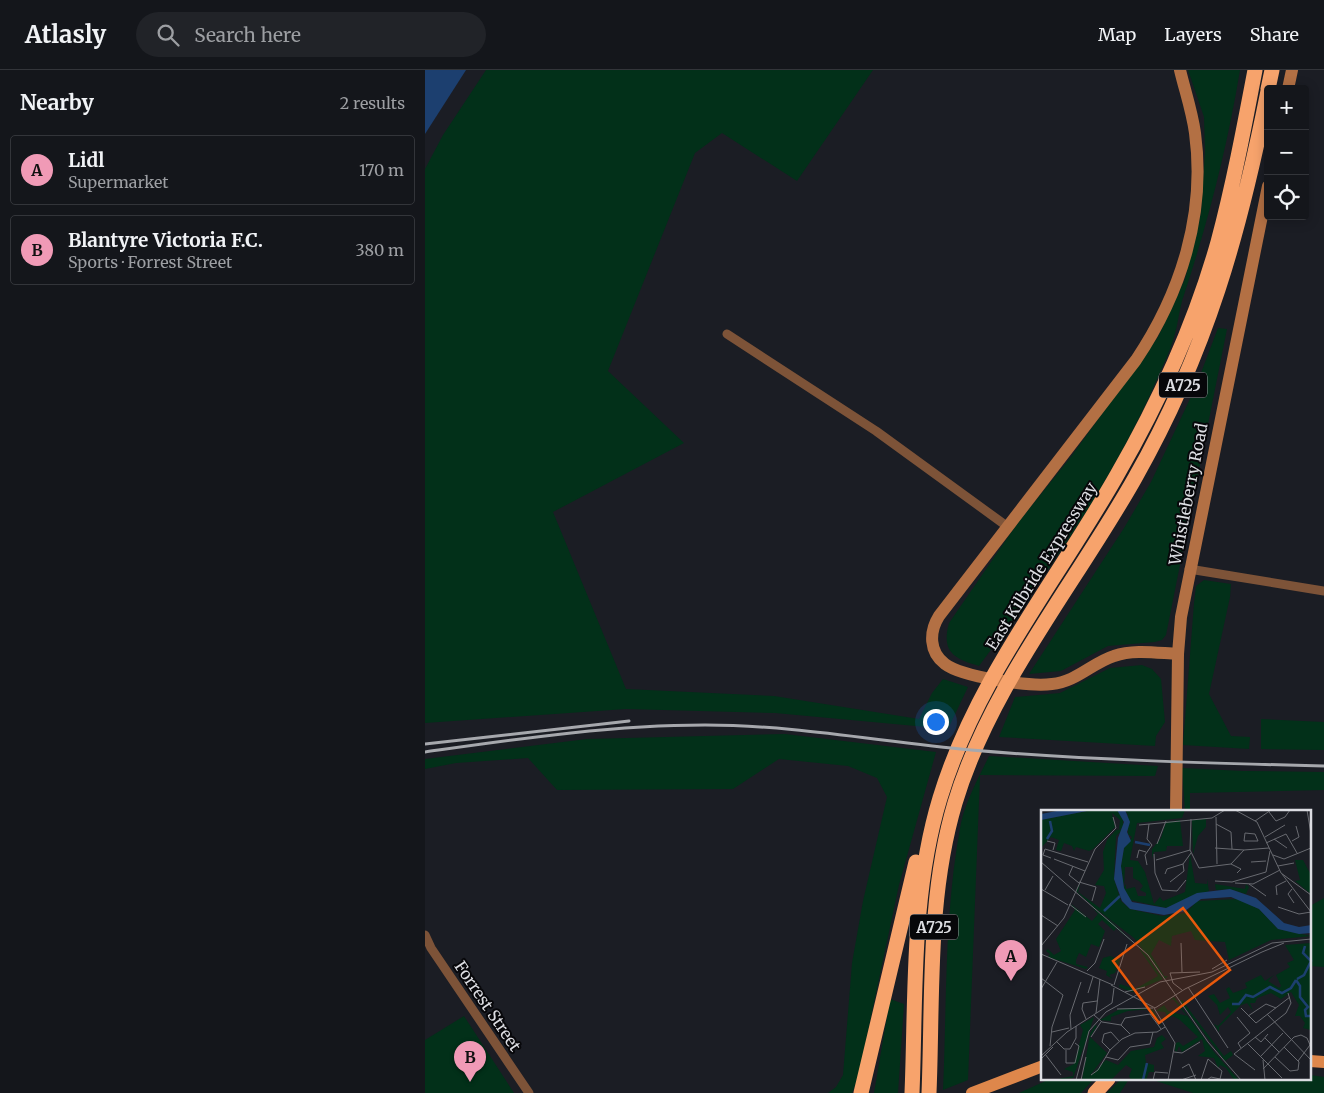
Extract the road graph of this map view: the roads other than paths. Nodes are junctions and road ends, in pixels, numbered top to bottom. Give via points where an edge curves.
1 (1180, 70) edge
2 (1247, 70) edge
3 (1255, 70) edge
4 (1272, 70) edge
5 (1292, 70) edge
6 (1269, 85) edge
7 (1289, 85) edge
8 (1251, 93) junction
9 (1264, 109) edge
10 (1264, 205) edge
11 (727, 334) dead end
12 (1008, 527) junction
13 (1189, 568) junction
14 (1324, 591) edge
15 (1178, 654) junction
16 (940, 798) junction
17 (1176, 810) edge
18 (425, 935) edge
19 (1311, 1061) edge
20 (1324, 1062) edge
21 (1041, 1067) edge
22 (1107, 1080) edge
23 (929, 1090) edge
24 (529, 1093) edge
25 (862, 1093) edge
26 (913, 1093) edge
27 (972, 1093) edge
28 (1095, 1093) edge

1 - 12 street via 1193,122 1197,175 1193,226 1179,280 1158,326 1136,360
2 - 8 highway
3 - 8 highway, East Kilbride Expressway / A725
4 - 6 highway, East Kilbride Expressway / A725
5 - 7 street
8 - 16 highway, East Kilbride Expressway / A725 via 1217,245 1166,382 1117,476 982,697
9 - 23 highway, East Kilbride Expressway / A725 via 1240,221 1225,275 1197,351 1136,477 1001,696 966,771 949,824 937,894
10 - 13 street, Whistleberry Road
11 - 12 street via 875,431
12 - 15 street via 937,620 932,642 945,665 995,679 1041,685 1066,681 1120,654
13 - 14 street
13 - 15 street, Whistleberry Road
15 - 17 street, Whistleberry Road
16 - 25 highway, A725 via 921,838
16 - 26 highway, East Kilbride Expressway / A725 via 926,859 919,910
18 - 24 street, Forrest Street
19 - 20 main road
21 - 27 main road
22 - 28 highway

